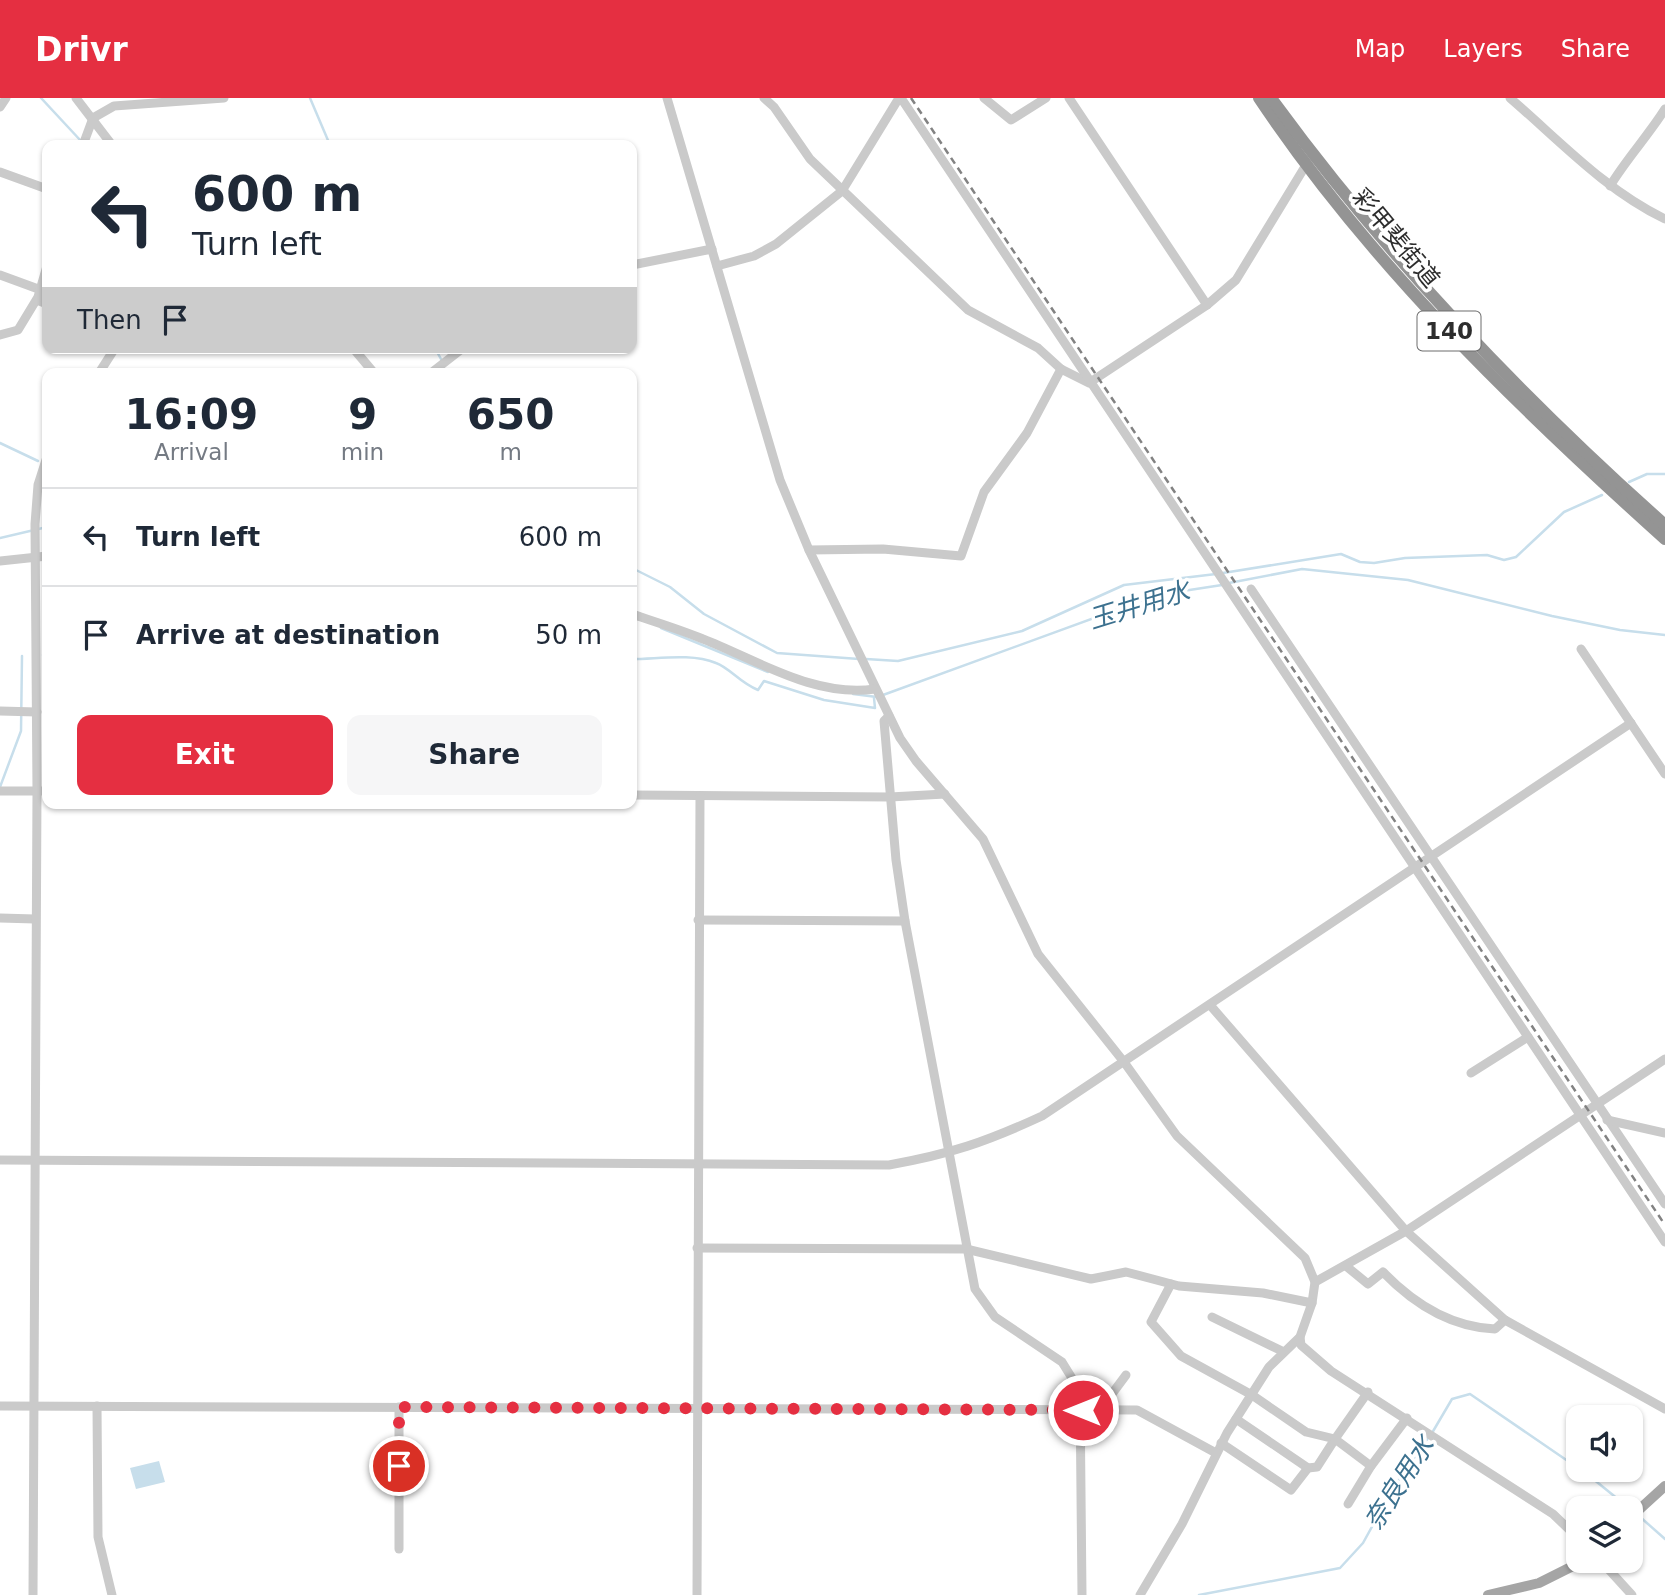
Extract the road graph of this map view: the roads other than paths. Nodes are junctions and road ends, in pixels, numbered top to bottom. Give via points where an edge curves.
1 (6, 98) edge
2 (76, 98) edge
3 (224, 98) edge
4 (667, 98) edge
5 (764, 98) edge
6 (900, 98) edge
7 (984, 98) edge
8 (1046, 98) edge
9 (1069, 98) edge
10 (1259, 98) edge
11 (1271, 98) edge
12 (1510, 98) edge
13 (0, 107) edge
14 (1665, 108) edge
15 (93, 118) junction
16 (85, 140) edge
17 (108, 140) edge
18 (1310, 159) junction
19 (0, 172) edge
20 (1610, 186) junction
21 (42, 187) edge
22 (842, 191) junction
23 (1665, 219) edge
24 (712, 249) junction
25 (637, 264) edge
26 (717, 266) junction
27 (0, 275) edge
28 (42, 286) edge
29 (41, 290) junction
30 (37, 300) junction
31 (42, 302) edge
32 (1207, 305) junction
33 (0, 335) edge
34 (358, 354) edge
35 (454, 354) edge
36 (370, 368) edge
37 (435, 368) edge
38 (1061, 369) junction
39 (1088, 383) junction
40 (1520, 397) junction
41 (42, 473) edge
42 (1665, 525) edge
43 (1665, 540) edge
44 (809, 550) junction
45 (42, 557) edge
46 (36, 558) junction
47 (0, 561) edge
48 (1251, 589) dead end
49 (637, 616) edge
50 (1581, 649) dead end
51 (876, 691) junction
52 (0, 711) edge
53 (26, 712) junction
54 (889, 716) junction
55 (1630, 723) junction
56 (1665, 775) edge
57 (0, 791) edge
58 (42, 791) edge
59 (945, 794) junction
60 (637, 795) edge
61 (700, 796) junction
62 (890, 797) junction
63 (1432, 856) junction
64 (1414, 868) junction
65 (0, 918) edge
66 (35, 919) junction
67 (698, 920) junction
68 (905, 921) junction
69 (1210, 1004) junction
70 (1528, 1037) junction
71 (1665, 1059) edge
72 (1124, 1062) junction
73 (1471, 1073) dead end
74 (1597, 1105) junction
75 (1580, 1115) junction
76 (1608, 1120) junction
77 (1665, 1133) edge
78 (949, 1154) junction
79 (0, 1160) edge
80 (35, 1160) junction
81 (698, 1162) junction
82 (1665, 1204) edge
83 (1406, 1231) junction
84 (1665, 1242) edge
85 (697, 1248) junction
86 (966, 1249) junction
87 (1346, 1266) junction
88 (1315, 1282) junction
89 (1171, 1284) junction
90 (1312, 1303) junction
91 (1212, 1317) dead end
92 (1505, 1320) junction
93 (1300, 1337) junction
94 (1282, 1351) junction
95 (1126, 1375) dead end
96 (1368, 1392) junction
97 (1252, 1395) junction
98 (0, 1406) edge
99 (34, 1406) junction
100 (97, 1406) junction
101 (399, 1407) junction
102 (697, 1408) junction
103 (1665, 1409) edge
104 (1083, 1410) junction
105 (1100, 1410) junction
106 (1407, 1418) junction
107 (1236, 1419) junction
108 (1335, 1439) junction
109 (1221, 1443) junction
110 (1216, 1453) junction
111 (1371, 1466) junction
112 (1308, 1468) junction
113 (1665, 1486) edge
114 (1348, 1504) dead end
115 (1643, 1506) edge
116 (1566, 1526) edge
117 (399, 1549) dead end
118 (1566, 1570) edge
119 (1612, 1573) edge
120 (33, 1595) edge
121 (112, 1595) edge
122 (696, 1595) edge
123 (1082, 1595) edge
124 (1140, 1595) edge
125 (1488, 1595) edge
126 (1632, 1595) edge

1 - 13 street
2 - 15 street
3 - 15 street via 114,106
4 - 24 street
5 - 22 street via 810,159
6 - 22 street
6 - 39 street
7 - 8 street via 1012,120
9 - 32 street
10 - 18 highway, 彩甲斐街道 / 140
11 - 18 highway, 彩甲斐街道 / 140
12 - 20 street
14 - 20 street
15 - 16 street
15 - 17 street
18 - 32 street via 1236,280
18 - 40 highway, 彩甲斐街道 / 140 via 1434,309
19 - 21 street
20 - 23 street via 1633,204
22 - 26 street via 776,244 754,256
22 - 38 street via 968,310 1038,348
24 - 25 street
24 - 26 street
26 - 44 street via 780,481
27 - 29 street
28 - 29 street
29 - 30 street
30 - 31 street
30 - 33 street via 18,330
32 - 39 street
34 - 36 street
35 - 37 street
38 - 39 street
38 - 44 street via 1027,433 984,492 961,556 883,549
39 - 64 street
40 - 42 highway, 彩甲斐街道 / 140
40 - 43 highway, 彩甲斐街道 / 140
41 - 46 street
44 - 51 street
45 - 46 street
46 - 47 street
46 - 53 street
48 - 63 street
49 - 51 street via 704,639 764,668 832,688
50 - 55 street
51 - 54 street
52 - 53 street
53 - 58 street
54 - 59 street via 916,761
54 - 62 street via 884,721
55 - 56 street
55 - 63 street
57 - 58 street
58 - 66 street
59 - 62 street
59 - 72 street via 983,839 1038,954
60 - 61 street
61 - 62 street
61 - 67 street
62 - 68 street
63 - 64 street
63 - 74 street
64 - 69 street
64 - 70 street
65 - 66 street
66 - 80 street
67 - 68 street
67 - 81 street
68 - 78 street
69 - 72 street
69 - 83 street
70 - 73 street
70 - 75 street
71 - 74 street
72 - 78 street via 1042,1116
72 - 88 street via 1177,1136 1305,1258
74 - 75 street
74 - 76 street
75 - 83 street
75 - 84 street
76 - 77 street
76 - 82 street
78 - 81 street via 889,1165
78 - 86 street
79 - 80 street
80 - 81 street
80 - 99 street
81 - 85 street
83 - 87 street
83 - 92 street
85 - 86 street
85 - 102 street
86 - 89 street via 1091,1279 1126,1272
86 - 104 street via 980,1299 995,1317 1062,1362 1080,1391
87 - 88 street
87 - 92 street via 1368,1284 1383,1272 1408,1298 1470,1328 1495,1329
88 - 90 street
89 - 90 street
89 - 97 street via 1151,1322 1181,1356
90 - 93 street
91 - 94 street
92 - 103 street
93 - 94 street
93 - 96 street via 1301,1345 1331,1371
94 - 97 street
95 - 105 street
96 - 106 street
96 - 108 street
97 - 107 street
97 - 108 street via 1306,1432
98 - 99 street
99 - 100 street
99 - 120 street
100 - 101 street
100 - 121 street via 98,1537
101 - 102 street
101 - 117 street
102 - 104 street
102 - 122 street
104 - 105 street
104 - 123 street
105 - 110 street via 1137,1410
106 - 111 street
106 - 116 street
107 - 109 street
107 - 112 street
108 - 111 street
108 - 112 street via 1317,1467
109 - 110 street
109 - 112 street via 1291,1490
110 - 124 street via 1182,1524
111 - 114 street
113 - 115 main road
118 - 125 main road via 1539,1583
119 - 126 street

